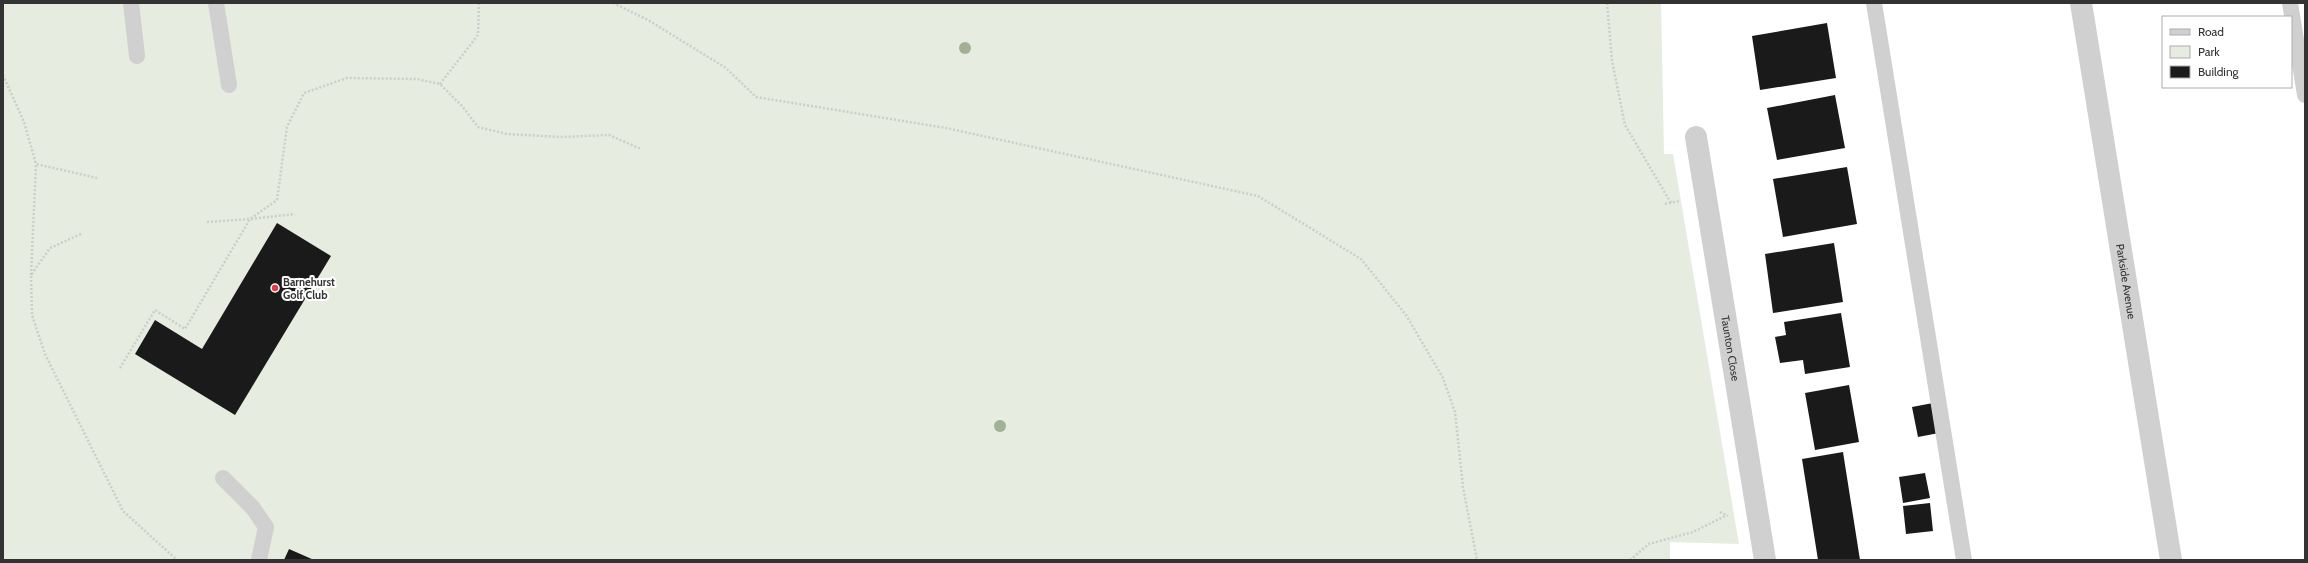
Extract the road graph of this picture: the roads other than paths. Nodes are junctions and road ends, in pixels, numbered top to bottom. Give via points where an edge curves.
1 (131, 3) edge
2 (216, 3) edge
3 (1874, 3) edge
4 (2081, 3) edge
5 (2290, 3) edge
6 (137, 56) dead end
7 (229, 85) dead end
8 (2305, 95) edge
9 (1696, 137) dead end
10 (223, 478) dead end
11 (259, 560) edge
12 (1765, 560) edge
13 (1964, 560) edge
14 (2172, 560) edge

1 - 6 lane
2 - 7 lane
3 - 13 lane
4 - 14 street, Parkside Avenue
5 - 8 lane
9 - 12 street, Taunton Close
10 - 11 lane via 253,508 266,527

